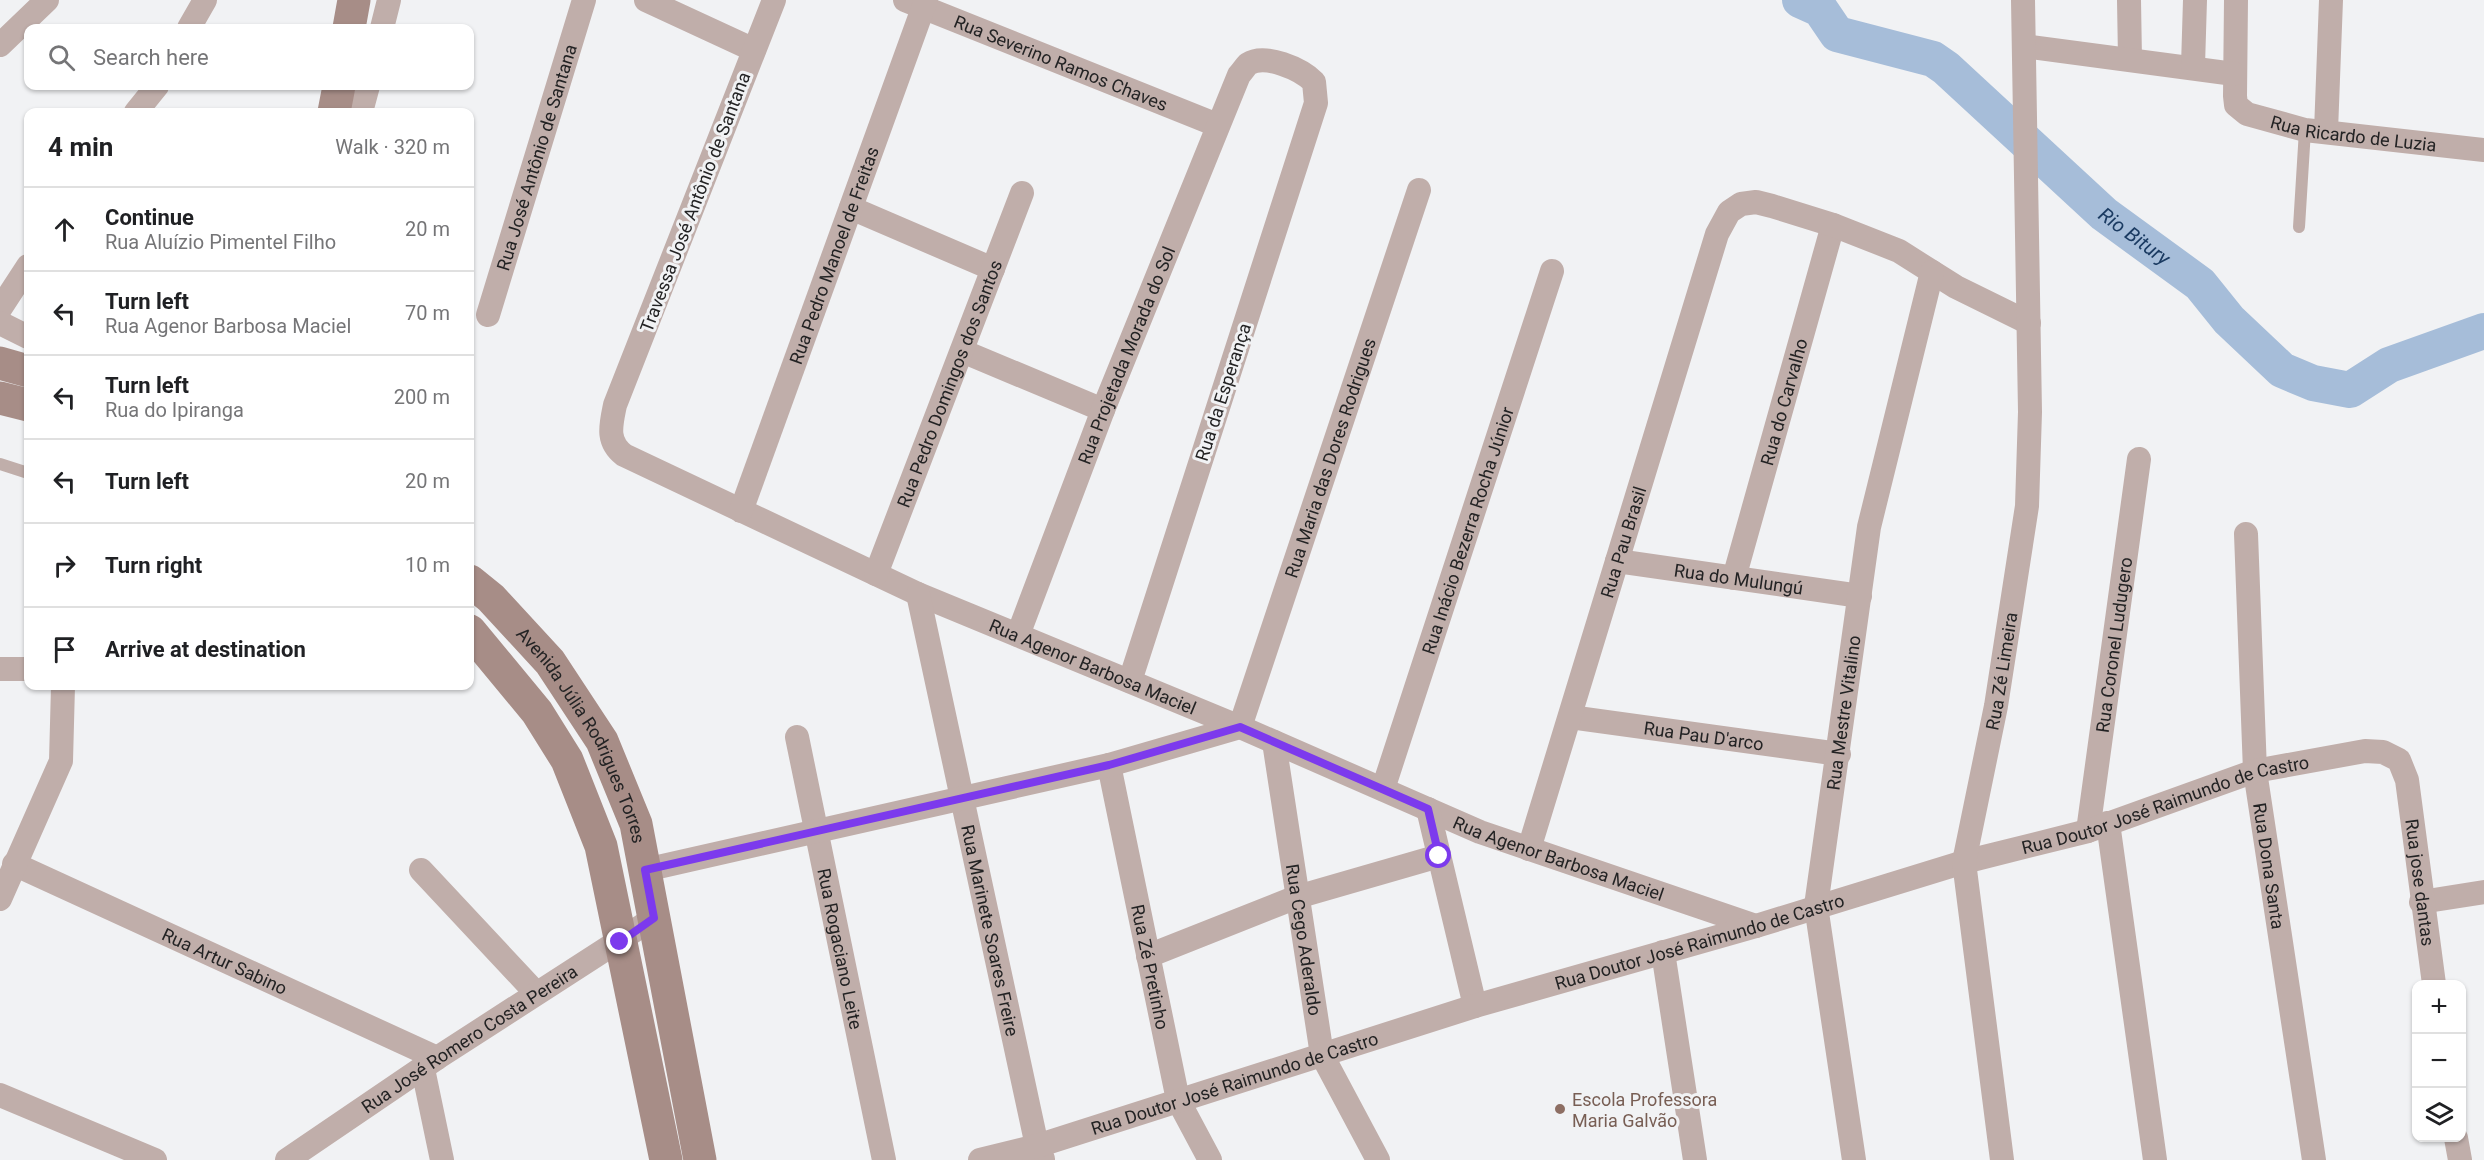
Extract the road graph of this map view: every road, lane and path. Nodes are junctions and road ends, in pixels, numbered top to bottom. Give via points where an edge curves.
1 (47, 0) edge
2 (205, 0) edge
3 (354, 0) edge
4 (389, 0) edge
5 (584, 0) edge
6 (646, 0) edge
7 (774, 0) edge
8 (2023, 0) edge
9 (2129, 0) edge
10 (2195, 0) edge
11 (2235, 0) edge
12 (2331, 0) edge
13 (918, 2) edge
14 (191, 24) edge
15 (350, 24) edge
16 (383, 24) edge
17 (0, 45) edge
18 (2024, 46) junction
19 (754, 50) junction
20 (2130, 59) junction
21 (2193, 66) junction
22 (1239, 75) joint
23 (2235, 85) junction
24 (338, 90) edge
25 (367, 90) edge
26 (335, 108) edge
27 (362, 108) edge
28 (1217, 125) junction
29 (2316, 130) junction
30 (2484, 150) edge
31 (1419, 190) dead end
32 (1022, 193) dead end
33 (850, 208) junction
34 (1833, 225) junction
35 (2299, 226) dead end
36 (993, 269) junction
37 (24, 272) edge
38 (1552, 272) dead end
39 (1932, 272) junction
40 (0, 309) edge
41 (488, 315) dead end
42 (0, 322) edge
43 (2029, 323) junction
44 (24, 335) edge
45 (962, 351) junction
46 (0, 363) edge
47 (24, 370) edge
48 (0, 398) edge
49 (24, 404) edge
50 (615, 405) joint
51 (1103, 410) junction
52 (2139, 459) dead end
53 (0, 464) edge
54 (24, 472) edge
55 (741, 511) junction
56 (2246, 534) dead end
57 (1617, 561) junction
58 (876, 574) junction
59 (1734, 578) junction
60 (480, 589) edge
61 (918, 594) junction
62 (1860, 596) junction
63 (474, 609) edge
64 (1018, 635) junction
65 (474, 636) edge
66 (0, 669) edge
67 (24, 669) edge
68 (1130, 681) junction
69 (63, 690) edge
70 (1570, 717) junction
71 (1240, 727) junction
72 (797, 737) dead end
73 (1274, 742) junction
74 (1839, 754) junction
75 (1109, 765) junction
76 (2255, 771) junction
77 (2407, 780) joint
78 (1383, 789) junction
79 (962, 799) junction
80 (1428, 809) junction
81 (2098, 827) junction
82 (817, 832) junction
83 (638, 834) junction
84 (601, 846) junction
85 (1529, 849) junction
86 (1439, 856) junction
87 (1964, 861) junction
88 (14, 864) junction
89 (421, 870) dead end
90 (645, 870) junction
91 (2484, 892) edge
92 (1297, 897) junction
93 (0, 899) edge
94 (2421, 902) junction
95 (1816, 906) junction
96 (654, 918) junction
97 (1756, 926) junction
98 (620, 942) junction
99 (1663, 952) junction
100 (1148, 956) junction
101 (2433, 980) edge
102 (537, 993) junction
103 (1475, 1006) junction
104 (1322, 1055) junction
105 (430, 1064) junction
106 (0, 1095) edge
107 (1178, 1100) junction
108 (2457, 1142) edge
109 (126, 1153) edge
110 (1040, 1153) edge
111 (155, 1160) edge
112 (287, 1160) edge
113 (442, 1160) edge
114 (666, 1160) edge
115 (700, 1160) edge
116 (884, 1160) edge
117 (980, 1160) edge
118 (1210, 1160) edge
119 (1378, 1160) edge
120 (1695, 1160) edge
121 (1854, 1160) edge
122 (2002, 1160) edge
123 (2156, 1160) edge
124 (2314, 1160) edge
125 (2460, 1160) edge

1 - 17 street
2 - 14 street
3 - 15 main road
4 - 16 street
5 - 41 street, Rua José Antônio de Santana
6 - 19 street
7 - 19 street, Travessa José Antônio de Santana
8 - 18 street, Rua Zé Limeira
9 - 20 street
10 - 21 street
11 - 23 street
12 - 29 street
13 - 28 street, Rua Severino Ramos Chaves
13 - 33 street, Rua Pedro Manoel de Freitas
18 - 20 street
18 - 43 street, Rua Zé Limeira
19 - 50 street, Travessa José Antônio de Santana
20 - 21 street
21 - 23 street
22 - 28 street, Rua Projetada Morada do Sol
22 - 68 street, Rua da Esperança via 1248,64 1262,61 1298,70 1314,82 1316,103
23 - 29 street, Rua Ricardo de Luzia via 2236,105 2247,114
24 - 26 main road
25 - 27 street
28 - 51 street, Rua Projetada Morada do Sol
29 - 30 street, Rua Ricardo de Luzia
29 - 35 lane
31 - 71 street, Rua Maria das Dores Rodrigues
32 - 36 street, Rua Pedro Domingos dos Santos
33 - 36 street
33 - 55 street, Rua Pedro Manoel de Freitas
34 - 39 street, Rua Pau Brasil via 1899,251
34 - 57 street, Rua Pau Brasil via 1755,202 1741,204 1729,212 1717,234
34 - 59 street, Rua do Carvalho
36 - 45 street, Rua Pedro Domingos dos Santos
37 - 40 street
38 - 78 street, Rua Inácio Bezerra Rocha Júnior
39 - 43 street, Rua Pau Brasil
39 - 62 street, Rua Mestre Vitalino via 1869,527
42 - 44 street
43 - 87 street, Rua Zé Limeira via 2030,465 2022,552
45 - 51 street
45 - 58 street, Rua Pedro Domingos dos Santos
46 - 47 main road
48 - 49 main road
50 - 55 street, Rua Agenor Barbosa Maciel via 610,439 614,447
51 - 64 street, Rua Projetada Morada do Sol
52 - 81 street, Rua Coronel Ludugero
53 - 54 lane
55 - 58 street, Rua Agenor Barbosa Maciel
56 - 76 street, Rua Dona Santa
57 - 59 street, Rua do Mulungú
57 - 70 street, Rua Pau Brasil
58 - 61 street, Rua Agenor Barbosa Maciel
59 - 62 street, Rua do Mulungú
60 - 63 main road
60 - 83 main road, Avenida Júlia Rodrigues Torres via 550,662 602,741
61 - 64 street, Rua Agenor Barbosa Maciel
61 - 79 street, Rua Marinete Soares Freire
62 - 74 street, Rua Mestre Vitalino
64 - 68 street, Rua Agenor Barbosa Maciel
65 - 84 main road, Avenida Júlia Rodrigues Torres via 537,712 567,760
66 - 67 street
68 - 71 street, Rua Agenor Barbosa Maciel
69 - 88 street via 61,761
70 - 74 street, Rua Pau D'arco
70 - 85 street, Rua Pau Brasil
71 - 73 street, Rua Agenor Barbosa Maciel
71 - 75 street
72 - 82 street, Rua Rogaciano Leite
73 - 78 street, Rua Agenor Barbosa Maciel
73 - 92 street, Rua Cego Aderaldo
74 - 95 street, Rua Mestre Vitalino
75 - 79 street
75 - 100 street, Rua Zé Pretinho
76 - 77 street, Rua Doutor José Raimundo de Castro via 2365,751 2383,752 2399,760
76 - 81 street, Rua Doutor José Raimundo de Castro
76 - 124 street, Rua Dona Santa
77 - 94 street, Rua jose dantas
78 - 80 street, Rua Agenor Barbosa Maciel
79 - 82 street
79 - 110 street, Rua Marinete Soares Freire
80 - 85 street, Rua Agenor Barbosa Maciel
80 - 86 street
81 - 87 street, Rua Doutor José Raimundo de Castro
81 - 123 street, Rua Coronel Ludugero
82 - 90 street
82 - 116 street, Rua Rogaciano Leite
83 - 84 main road
83 - 90 main road, Avenida Júlia Rodrigues Torres
84 - 98 main road, Avenida Júlia Rodrigues Torres
85 - 97 street, Rua Agenor Barbosa Maciel
86 - 92 street
86 - 103 street
87 - 95 street, Rua Doutor José Raimundo de Castro
87 - 122 street, Rua Zé Limeira
88 - 93 street
88 - 105 street, Rua Artur Sabino
89 - 102 street
90 - 96 main road, Avenida Júlia Rodrigues Torres
91 - 94 street
92 - 100 street
92 - 104 street, Rua Cego Aderaldo
94 - 101 street, Rua jose dantas
95 - 97 street, Rua Doutor José Raimundo de Castro
95 - 121 street, Rua Mestre Vitalino
96 - 98 street, Rua José Romero Costa Pereira
96 - 115 main road, Avenida Júlia Rodrigues Torres
97 - 99 street, Rua Doutor José Raimundo de Castro
98 - 102 street, Rua José Romero Costa Pereira
98 - 114 main road, Avenida Júlia Rodrigues Torres
99 - 103 street, Rua Doutor José Raimundo de Castro
99 - 120 street
100 - 107 street, Rua Zé Pretinho
102 - 105 street, Rua José Romero Costa Pereira
103 - 104 street, Rua Doutor José Raimundo de Castro
104 - 107 street, Rua Doutor José Raimundo de Castro
104 - 119 street, Rua Cego Aderaldo
105 - 112 street, Rua José Romero Costa Pereira
105 - 113 street
106 - 109 street
107 - 110 street, Rua Doutor José Raimundo de Castro
107 - 118 street, Rua Zé Pretinho
108 - 125 street
109 - 111 street
110 - 117 street, Rua Doutor José Raimundo de Castro

